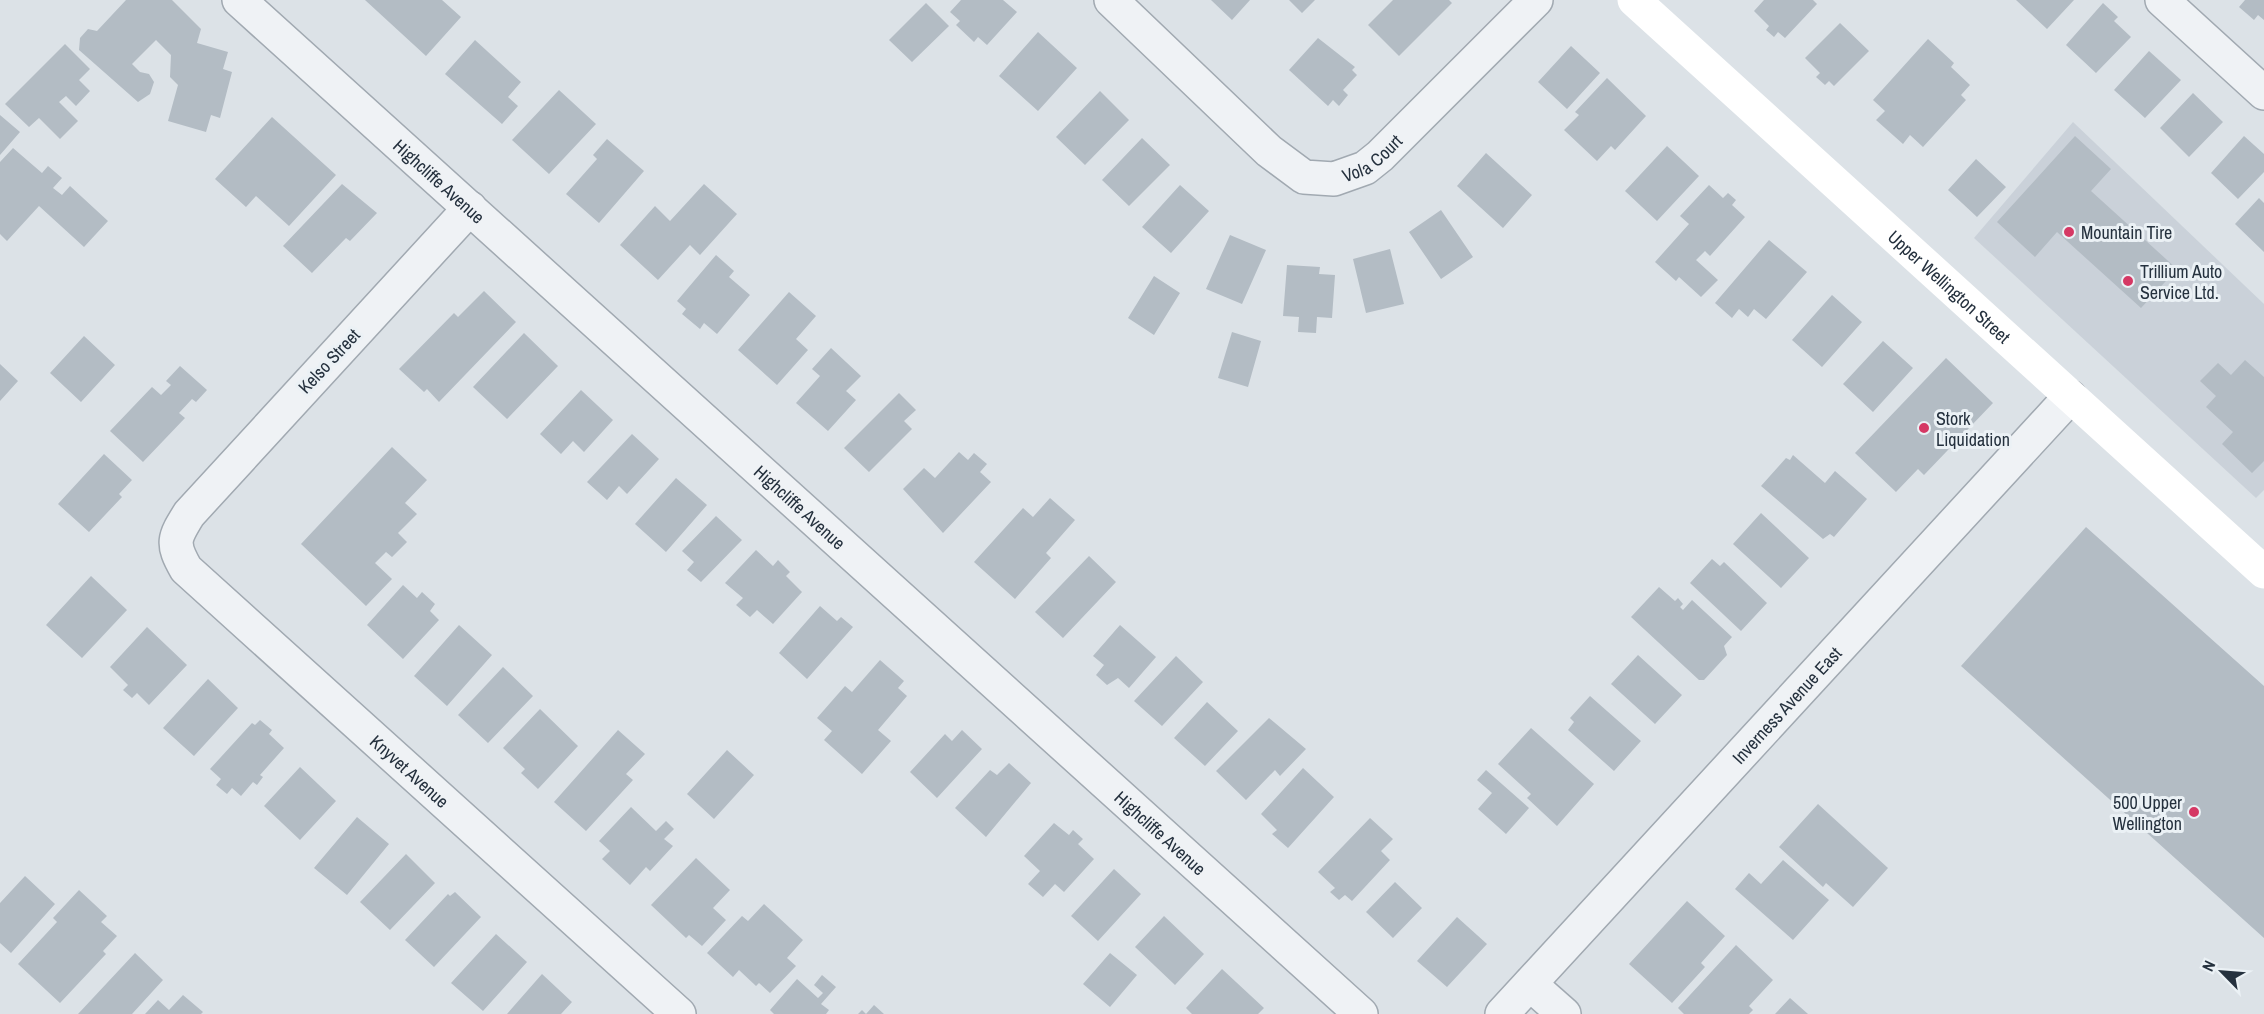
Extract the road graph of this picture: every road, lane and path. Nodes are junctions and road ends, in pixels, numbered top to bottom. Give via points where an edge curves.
1 (239, 0) edge
2 (1111, 0) edge
3 (1536, 0) edge
4 (1634, 0) edge
5 (2162, 0) edge
6 (2264, 93) edge
7 (470, 208) junction
8 (2070, 396) junction
9 (189, 514) joint
10 (2261, 562) edge
11 (1530, 984) junction
12 (680, 1014) edge
13 (1361, 1014) edge
14 (1502, 1014) edge
15 (1564, 1014) edge

1 - 7 street, Highcliffe Avenue
2 - 3 street, Vola Court via 1269,151 1304,177 1334,178 1365,168 1380,156
4 - 8 main road, Upper Wellington Street
5 - 6 street
7 - 9 street, Kelso Street
7 - 13 street, Highcliffe Avenue
8 - 10 main road, Upper Wellington Street
8 - 11 street, Inverness Avenue East
9 - 12 street, Knyvet Avenue via 178,533 176,551 186,569
11 - 14 street, Inverness Avenue East
11 - 15 street

